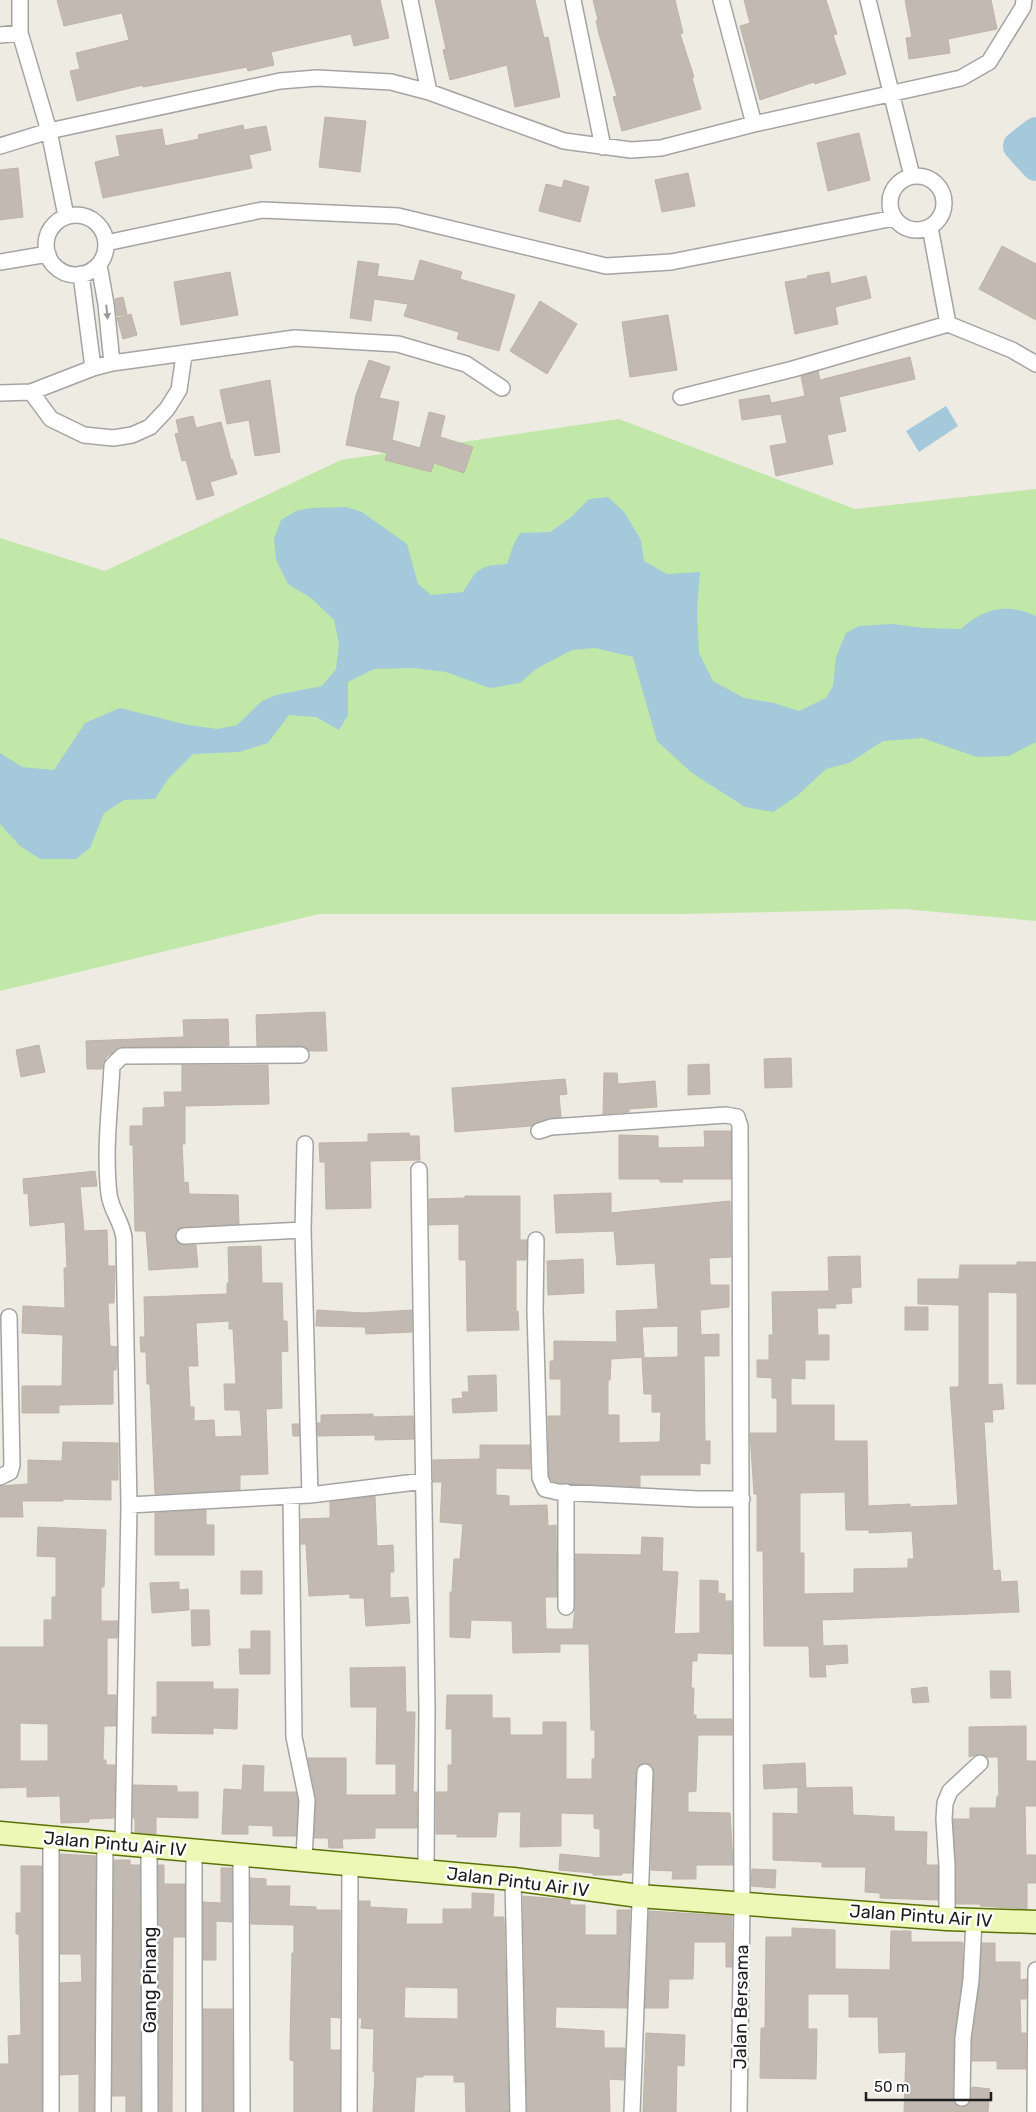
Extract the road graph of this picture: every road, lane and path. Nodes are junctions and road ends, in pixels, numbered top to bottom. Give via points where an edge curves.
1 (20, 0) edge
2 (410, 0) edge
3 (573, 0) edge
4 (721, 0) edge
5 (868, 0) edge
6 (1024, 0) edge
7 (20, 32) junction
8 (0, 36) edge
9 (429, 92) junction
10 (891, 94) junction
11 (754, 124) junction
12 (49, 131) junction
13 (0, 146) edge
14 (603, 147) junction
15 (912, 176) junction
16 (66, 216) junction
17 (894, 218) junction
18 (930, 227) junction
19 (106, 243) junction
20 (48, 254) junction
21 (0, 262) edge
22 (98, 265) junction
23 (81, 274) junction
24 (948, 324) junction
25 (184, 355) junction
26 (112, 363) junction
27 (1036, 364) edge
28 (93, 368) junction
29 (502, 388) dead end
30 (31, 392) junction
31 (0, 393) edge
32 (681, 397) dead end
33 (301, 1055) dead end
34 (539, 1131) dead end
35 (305, 1144) dead end
36 (419, 1170) dead end
37 (303, 1230) junction
38 (184, 1236) dead end
39 (536, 1240) dead end
40 (8, 1317) dead end
41 (0, 1477) edge
42 (424, 1481) junction
43 (566, 1492) junction
44 (310, 1495) junction
45 (290, 1496) junction
46 (742, 1499) junction
47 (129, 1505) junction
48 (566, 1607) dead end
49 (980, 1763) dead end
50 (645, 1772) dead end
51 (0, 1832) edge
52 (51, 1838) junction
53 (114, 1844) junction
54 (149, 1847) junction
55 (194, 1851) junction
56 (241, 1854) junction
57 (304, 1859) junction
58 (350, 1864) junction
59 (426, 1871) junction
60 (513, 1879) junction
61 (639, 1896) junction
62 (742, 1903) junction
63 (947, 1919) junction
64 (974, 1920) junction
65 (1036, 1922) edge
66 (1036, 1970) edge
67 (962, 2098) dead end
68 (51, 2112) edge
69 (103, 2112) edge
70 (150, 2112) edge
71 (194, 2112) edge
72 (242, 2112) edge
73 (349, 2112) edge
74 (518, 2112) edge
75 (632, 2112) edge
76 (739, 2112) edge
77 (1035, 2112) edge

1 - 7 street
2 - 9 street
3 - 14 street
4 - 11 street
5 - 10 street
6 - 10 street via 1023,7 989,62 961,78
7 - 8 street
7 - 12 street
9 - 12 street via 391,82 317,78 289,80
9 - 14 street via 564,141
10 - 11 street
10 - 15 street
11 - 14 street via 661,148 631,150
12 - 13 street
12 - 16 street
15 - 17 street via 905,178 893,190 890,204
15 - 18 street via 929,178 944,198 942,215
16 - 19 street via 78,214 90,218 100,226
16 - 20 street via 49,232
17 - 18 street via 906,228 923,230
17 - 19 street via 671,262 606,266 398,216 262,210
18 - 24 street
19 - 22 street
20 - 21 street
20 - 23 street via 57,268
22 - 23 street
22 -> 26 street
23 - 28 street
24 - 27 street via 1012,350
24 - 32 street via 793,369
25 - 26 street
25 - 29 street via 295,338 398,344 466,364
25 - 30 street via 179,390 167,409 150,428 132,435 114,438 84,435 51,419
26 - 28 street
28 - 30 street
30 - 31 street
33 - 47 street via 122,1056 112,1066 108,1178 111,1207 122,1226 124,1238
34 - 46 street, Jalan Bersama via 551,1127 726,1115 737,1117 741,1137
35 - 37 street
36 - 42 street
37 - 38 street
37 - 44 street
39 - 43 street via 540,1478 545,1489
40 - 41 street via 12,1465 10,1472
42 - 44 street
42 - 59 street
43 - 46 street
43 - 48 street
44 - 45 street
45 - 47 street
45 - 57 street via 294,1737 306,1792
46 - 62 street, Jalan Bersama
47 - 53 street
49 - 63 street via 950,1791 945,1803
50 - 61 street
51 - 52 main road, Jalan Pintu Air IV
52 - 53 main road, Jalan Pintu Air IV
52 - 68 street
53 - 54 main road, Jalan Pintu Air IV
53 - 69 street
54 - 55 main road, Jalan Pintu Air IV
54 - 70 street, Gang Pinang
55 - 56 main road, Jalan Pintu Air IV
55 - 71 street
56 - 57 main road, Jalan Pintu Air IV
56 - 72 street
57 - 58 main road, Jalan Pintu Air IV
58 - 59 main road, Jalan Pintu Air IV
58 - 73 street
59 - 60 main road, Jalan Pintu Air IV
60 - 61 main road, Jalan Pintu Air IV
60 - 74 street
61 - 62 main road, Jalan Pintu Air IV
61 - 75 street
62 - 63 main road, Jalan Pintu Air IV
62 - 76 street, Jalan Bersama
63 - 64 main road, Jalan Pintu Air IV
64 - 65 main road, Jalan Pintu Air IV
64 - 67 street via 971,1980 963,2038
66 - 77 street

